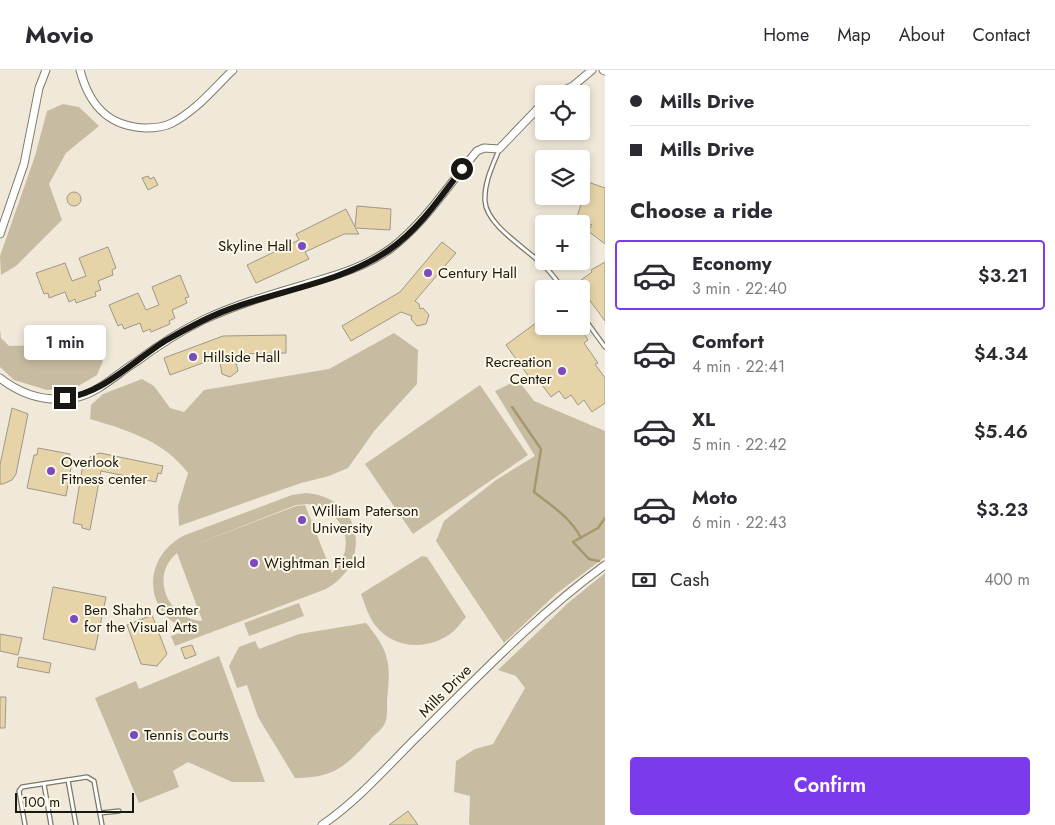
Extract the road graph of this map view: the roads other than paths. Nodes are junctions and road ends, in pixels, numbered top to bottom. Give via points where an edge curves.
1 (46, 70) edge
2 (80, 70) edge
3 (233, 70) edge
4 (592, 70) edge
5 (574, 85) edge
6 (535, 109) edge
7 (499, 149) junction
8 (0, 234) edge
9 (556, 280) edge
10 (590, 326) edge
11 (605, 347) edge
12 (0, 378) edge
13 (605, 565) edge
14 (68, 780) junction
15 (44, 784) junction
16 (120, 810) dead end
17 (100, 813) junction
18 (25, 825) edge
19 (51, 825) edge
20 (76, 825) edge
21 (102, 825) edge
22 (322, 825) edge

1 - 8 street via 39,88 24,164
2 - 3 street via 85,90 110,118 131,127 156,128 171,124 191,110
4 - 5 street
6 - 7 street
7 - 9 lane via 486,181 485,203 489,213 496,224
7 - 12 street via 477,151 426,216 389,250 347,272 228,308 165,341 96,389 79,396 48,399 27,394
10 - 11 lane
13 - 22 street, Mills Drive via 516,639 365,789
14 - 15 lane
14 - 17 lane via 87,777 94,781
14 - 20 lane
15 - 18 lane via 22,787 19,791
15 - 19 lane
16 - 17 lane
17 - 21 lane

